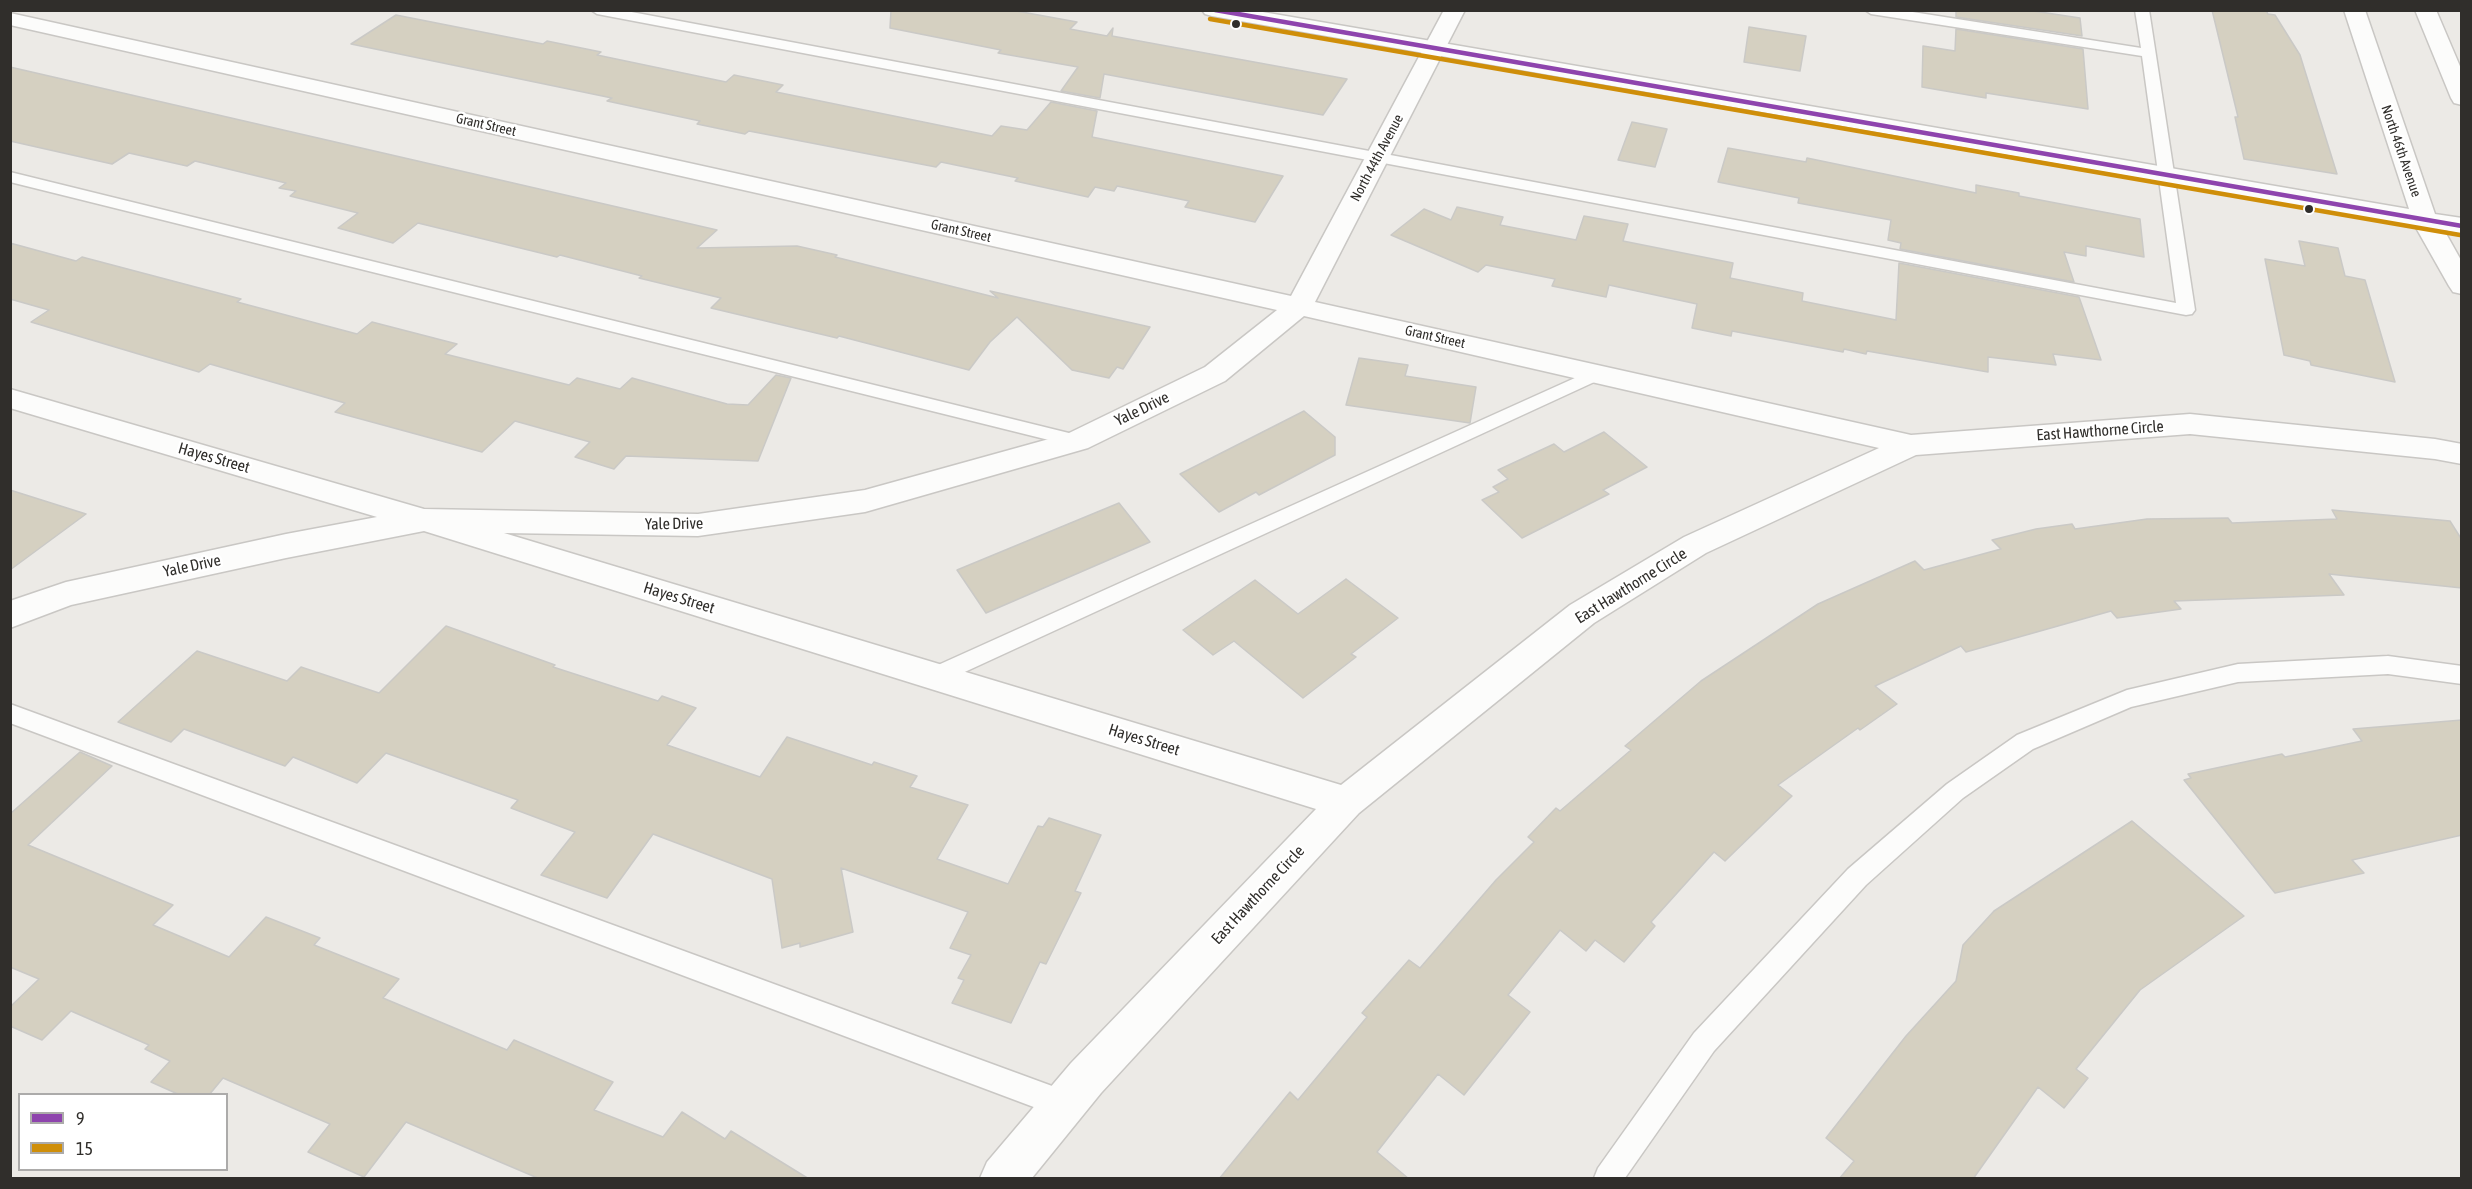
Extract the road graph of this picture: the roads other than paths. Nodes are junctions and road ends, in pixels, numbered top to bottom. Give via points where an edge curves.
1 (597, 10) edge
2 (1212, 10) edge
3 (1455, 10) edge
4 (1871, 10) edge
5 (2142, 10) edge
6 (2354, 10) edge
7 (2425, 10) edge
8 (10, 19) edge
9 (1434, 49) junction
10 (2148, 53) junction
11 (2462, 98) edge
12 (1376, 159) junction
13 (2168, 176) junction
14 (10, 177) edge
15 (2425, 220) junction
16 (2462, 226) edge
17 (2462, 286) edge
18 (1299, 306) junction
19 (1597, 374) junction
20 (10, 398) edge
21 (1077, 441) junction
22 (1911, 445) junction
23 (2462, 454) edge
24 (424, 520) junction
25 (10, 615) edge
26 (2462, 675) edge
27 (934, 676) junction
28 (10, 713) edge
29 (1346, 802) junction
30 (1063, 1104) junction
31 (1003, 1179) edge
32 (1608, 1179) edge

1 - 12 lane
2 - 9 street
3 - 9 street, North 44th Avenue
4 - 10 lane
5 - 10 lane
6 - 15 street, North 46th Avenue
7 - 11 street
8 - 18 street, Grant Street
9 - 12 street, North 44th Avenue
9 - 13 street
10 - 13 lane
12 - 13 lane via 2186,310
12 - 18 street, North 44th Avenue
13 - 15 street
14 - 21 lane
15 - 16 street
15 - 17 street, North 46th Avenue
18 - 19 street, Grant Street
18 - 21 street, Yale Drive via 1215,374
19 - 22 street, Grant Street
19 - 27 lane
20 - 24 street, Hayes Street
21 - 24 street, Yale Drive via 865,501 698,525
22 - 23 street, East Hawthorne Circle via 2190,424
22 - 29 street, East Hawthorne Circle via 1695,545 1582,614
24 - 25 street, Yale Drive via 66,594
24 - 27 street, Hayes Street
26 - 32 lane via 2388,665 2238,673 2127,699 2025,742 1955,791 1857,877 1704,1042
27 - 29 street, Hayes Street
28 - 30 lane
29 - 30 street, East Hawthorne Circle
30 - 31 street, East Hawthorne Circle

